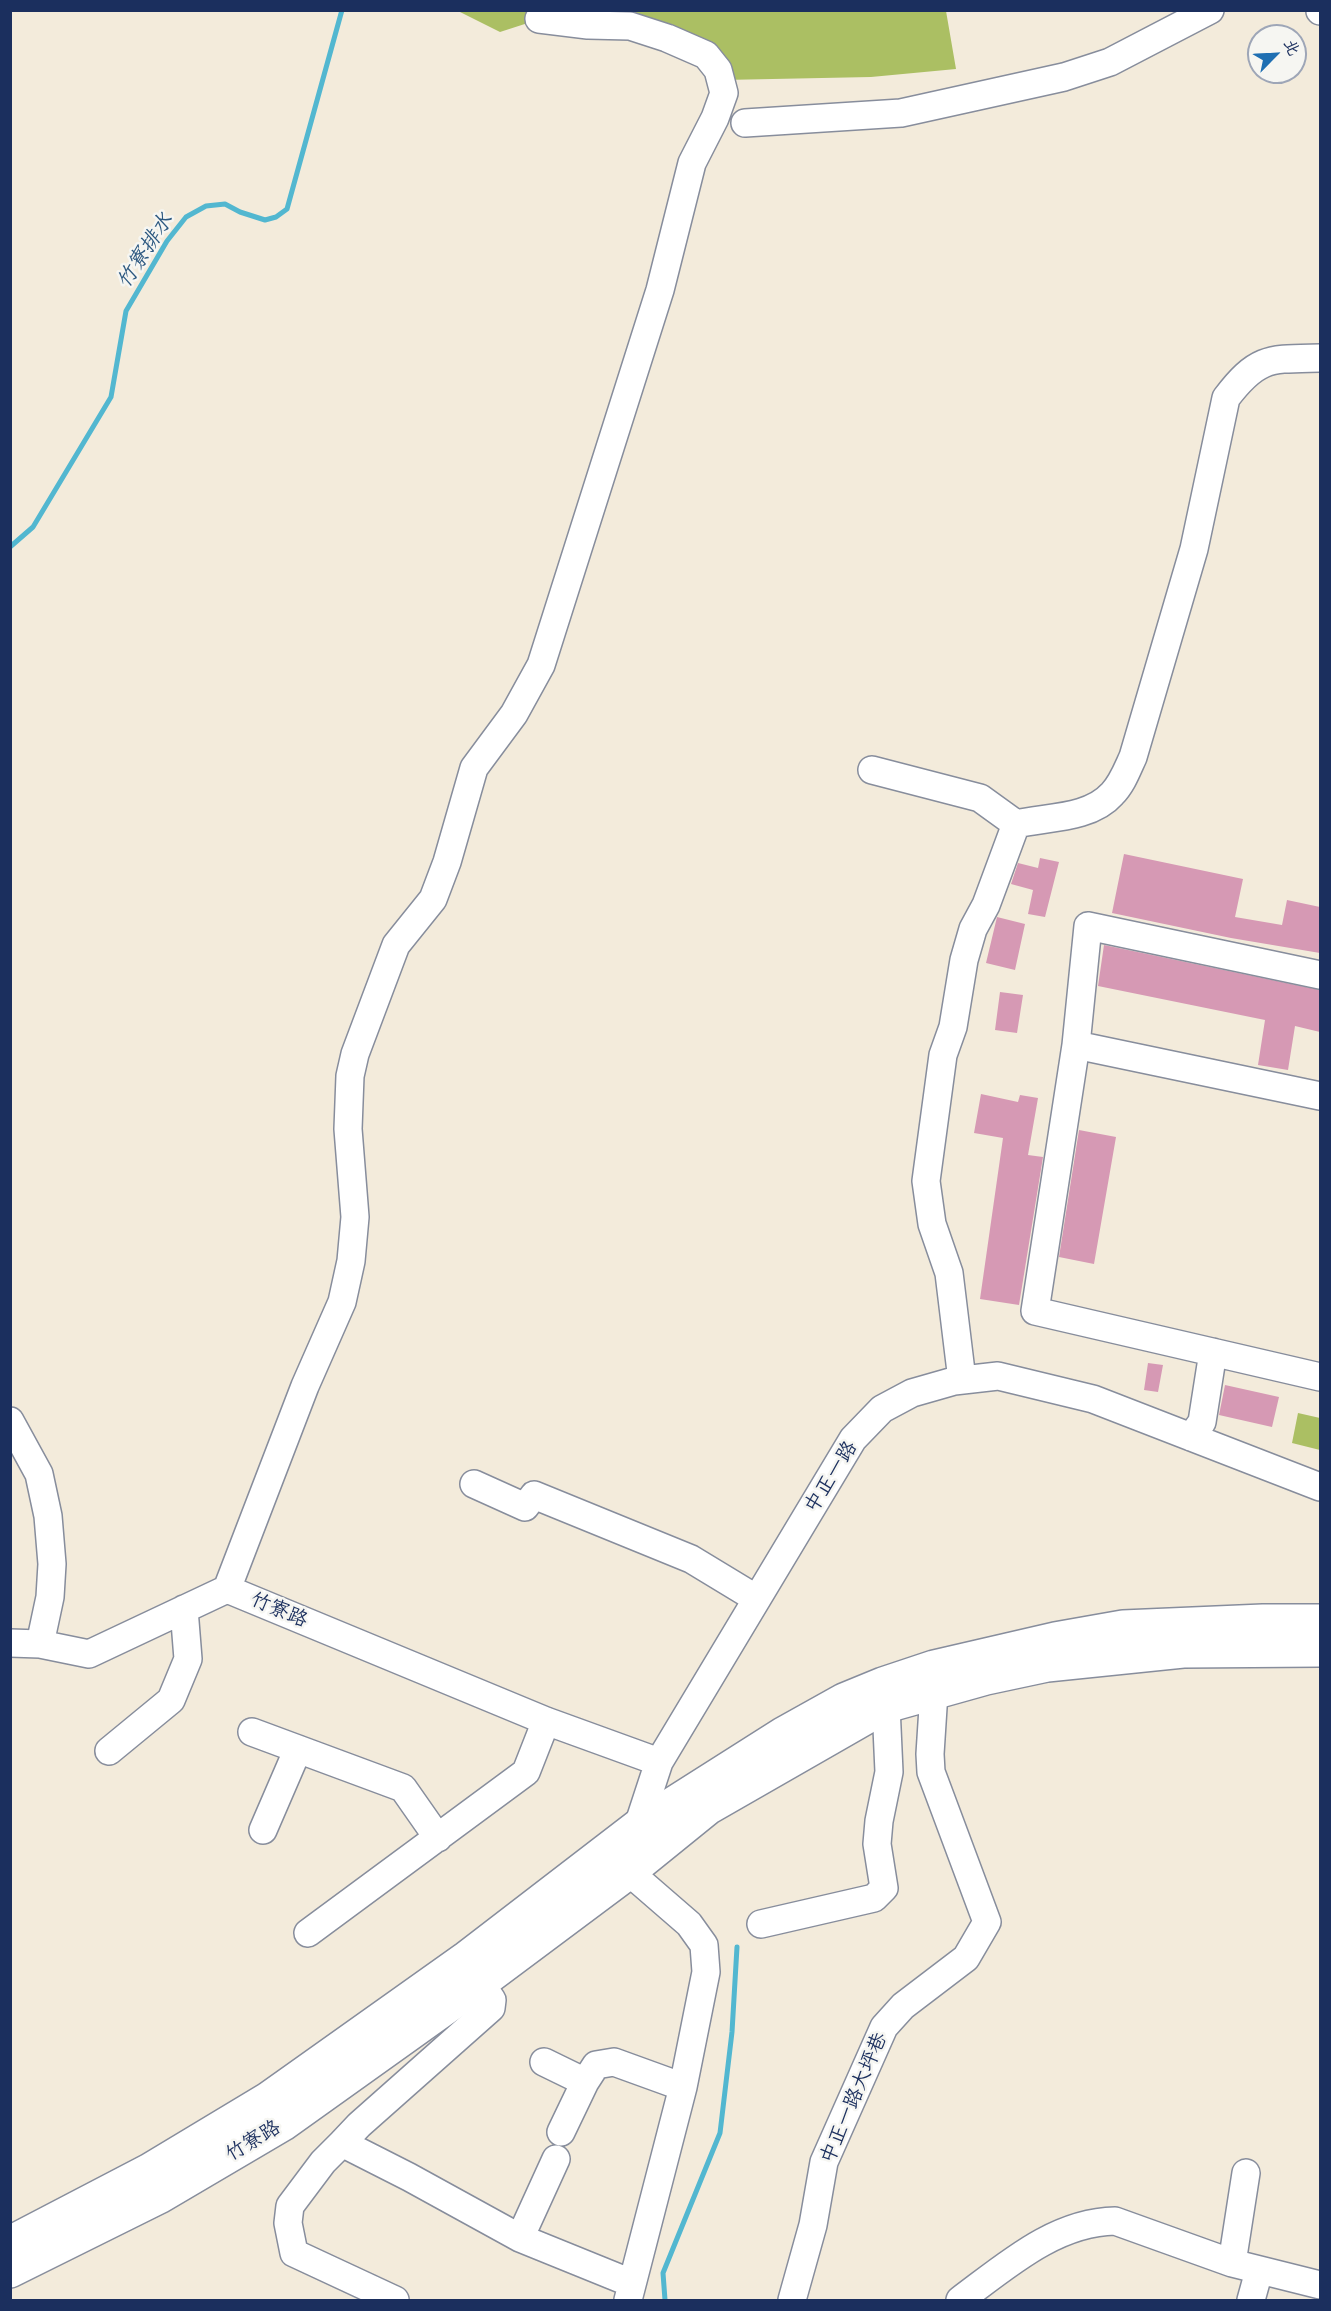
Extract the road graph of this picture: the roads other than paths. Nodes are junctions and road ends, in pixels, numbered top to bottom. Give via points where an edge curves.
1 (1210, 10) edge
2 (539, 20) dead end
3 (745, 123) dead end
4 (1320, 358) edge
5 (873, 770) dead end
6 (1016, 824) junction
7 (1320, 975) edge
8 (1076, 1045) junction
9 (1320, 1096) edge
10 (1213, 1352) junction
11 (1320, 1377) edge
12 (962, 1380) junction
13 (10, 1421) edge
14 (1191, 1437) junction
15 (474, 1484) dead end
16 (1320, 1487) edge
17 (227, 1589) junction
18 (757, 1599) junction
19 (184, 1609) junction
20 (1320, 1621) edge
21 (10, 1643) edge
22 (40, 1644) junction
23 (1320, 1650) edge
24 (934, 1692) junction
25 (886, 1706) junction
26 (546, 1721) junction
27 (252, 1732) dead end
28 (298, 1749) junction
29 (109, 1751) dead end
30 (659, 1761) junction
31 (638, 1826) junction
32 (263, 1830) dead end
33 (438, 1838) junction
34 (628, 1872) junction
35 (761, 1924) dead end
36 (308, 1933) dead end
37 (472, 1972) junction
38 (544, 2062) dead end
39 (585, 2082) junction
40 (683, 2087) junction
41 (561, 2132) dead end
42 (342, 2143) junction
43 (556, 2159) dead end
44 (1246, 2173) dead end
45 (520, 2238) junction
46 (10, 2243) edge
47 (1232, 2263) junction
48 (10, 2271) edge
49 (1259, 2271) junction
50 (1320, 2285) edge
51 (630, 2292) edge
52 (395, 2301) edge
53 (792, 2301) edge
54 (960, 2301) edge
55 (1251, 2301) edge

1 - 3 street via 1110,62 1064,77 901,113
2 - 17 street via 630,26 667,38 705,55 718,70 724,93 692,163 660,290 541,665 514,714 474,768 433,899 396,945 355,1054 348,1129 355,1217 342,1302 305,1386
4 - 6 street via 1261,363 1226,398 1194,549 1133,758 1121,783 1111,796 1088,810
5 - 6 street via 980,798
6 - 12 street via 964,960 953,1027 943,1055 926,1181 932,1224 949,1273
7 - 8 street via 1088,926
8 - 9 street
8 - 10 street via 1035,1311
10 - 11 street
10 - 14 street via 1202,1422
12 - 14 street, 中正一路 via 998,1376 1083,1396
12 - 18 street, 中正一路 via 912,1393 882,1409 853,1439
13 - 22 street via 39,1474 48,1516 50,1597
14 - 16 street, 中正一路
15 - 18 street via 525,1507 534,1495 691,1559
17 - 19 street, 竹寮路
17 - 26 street, 竹寮路
18 - 30 street, 中正一路
19 - 22 street, 竹寮路 via 89,1654
19 - 29 street via 188,1659 171,1700
20 - 31 main road via 1123,1627 934,1668 844,1700
21 - 22 street, 竹寮路
23 - 24 main road via 1183,1651 1047,1665
24 - 25 main road
24 - 53 street, 中正一路大坪巷 via 931,1772 987,1922 966,1958 903,2006 884,2027 824,2162 813,2225
25 - 34 main road via 708,1808
25 - 35 street via 889,1772 877,1844 884,1888 874,1898
26 - 30 street, 竹寮路
26 - 33 street via 526,1772
27 - 28 street
28 - 32 street
28 - 33 street via 403,1788
30 - 31 street
31 - 34 street
31 - 37 main road, 竹寮路
33 - 36 street
34 - 37 main road, 竹寮路
34 - 40 street via 689,1924 704,1945 706,1972
37 - 42 street via 492,2000 491,2008
37 - 46 main road, 竹寮路 via 150,2170
37 - 48 main road, 竹寮路 via 283,2124 159,2197
38 - 39 street
39 - 40 street via 596,2065 614,2062
39 - 41 street
40 - 51 street
42 - 45 street
42 - 52 street via 290,2206 288,2223 294,2253
43 - 45 street
44 - 47 street
45 - 51 street
47 - 49 street
47 - 54 street via 1115,2221 1097,2221 1064,2231
49 - 50 street
49 - 55 street

